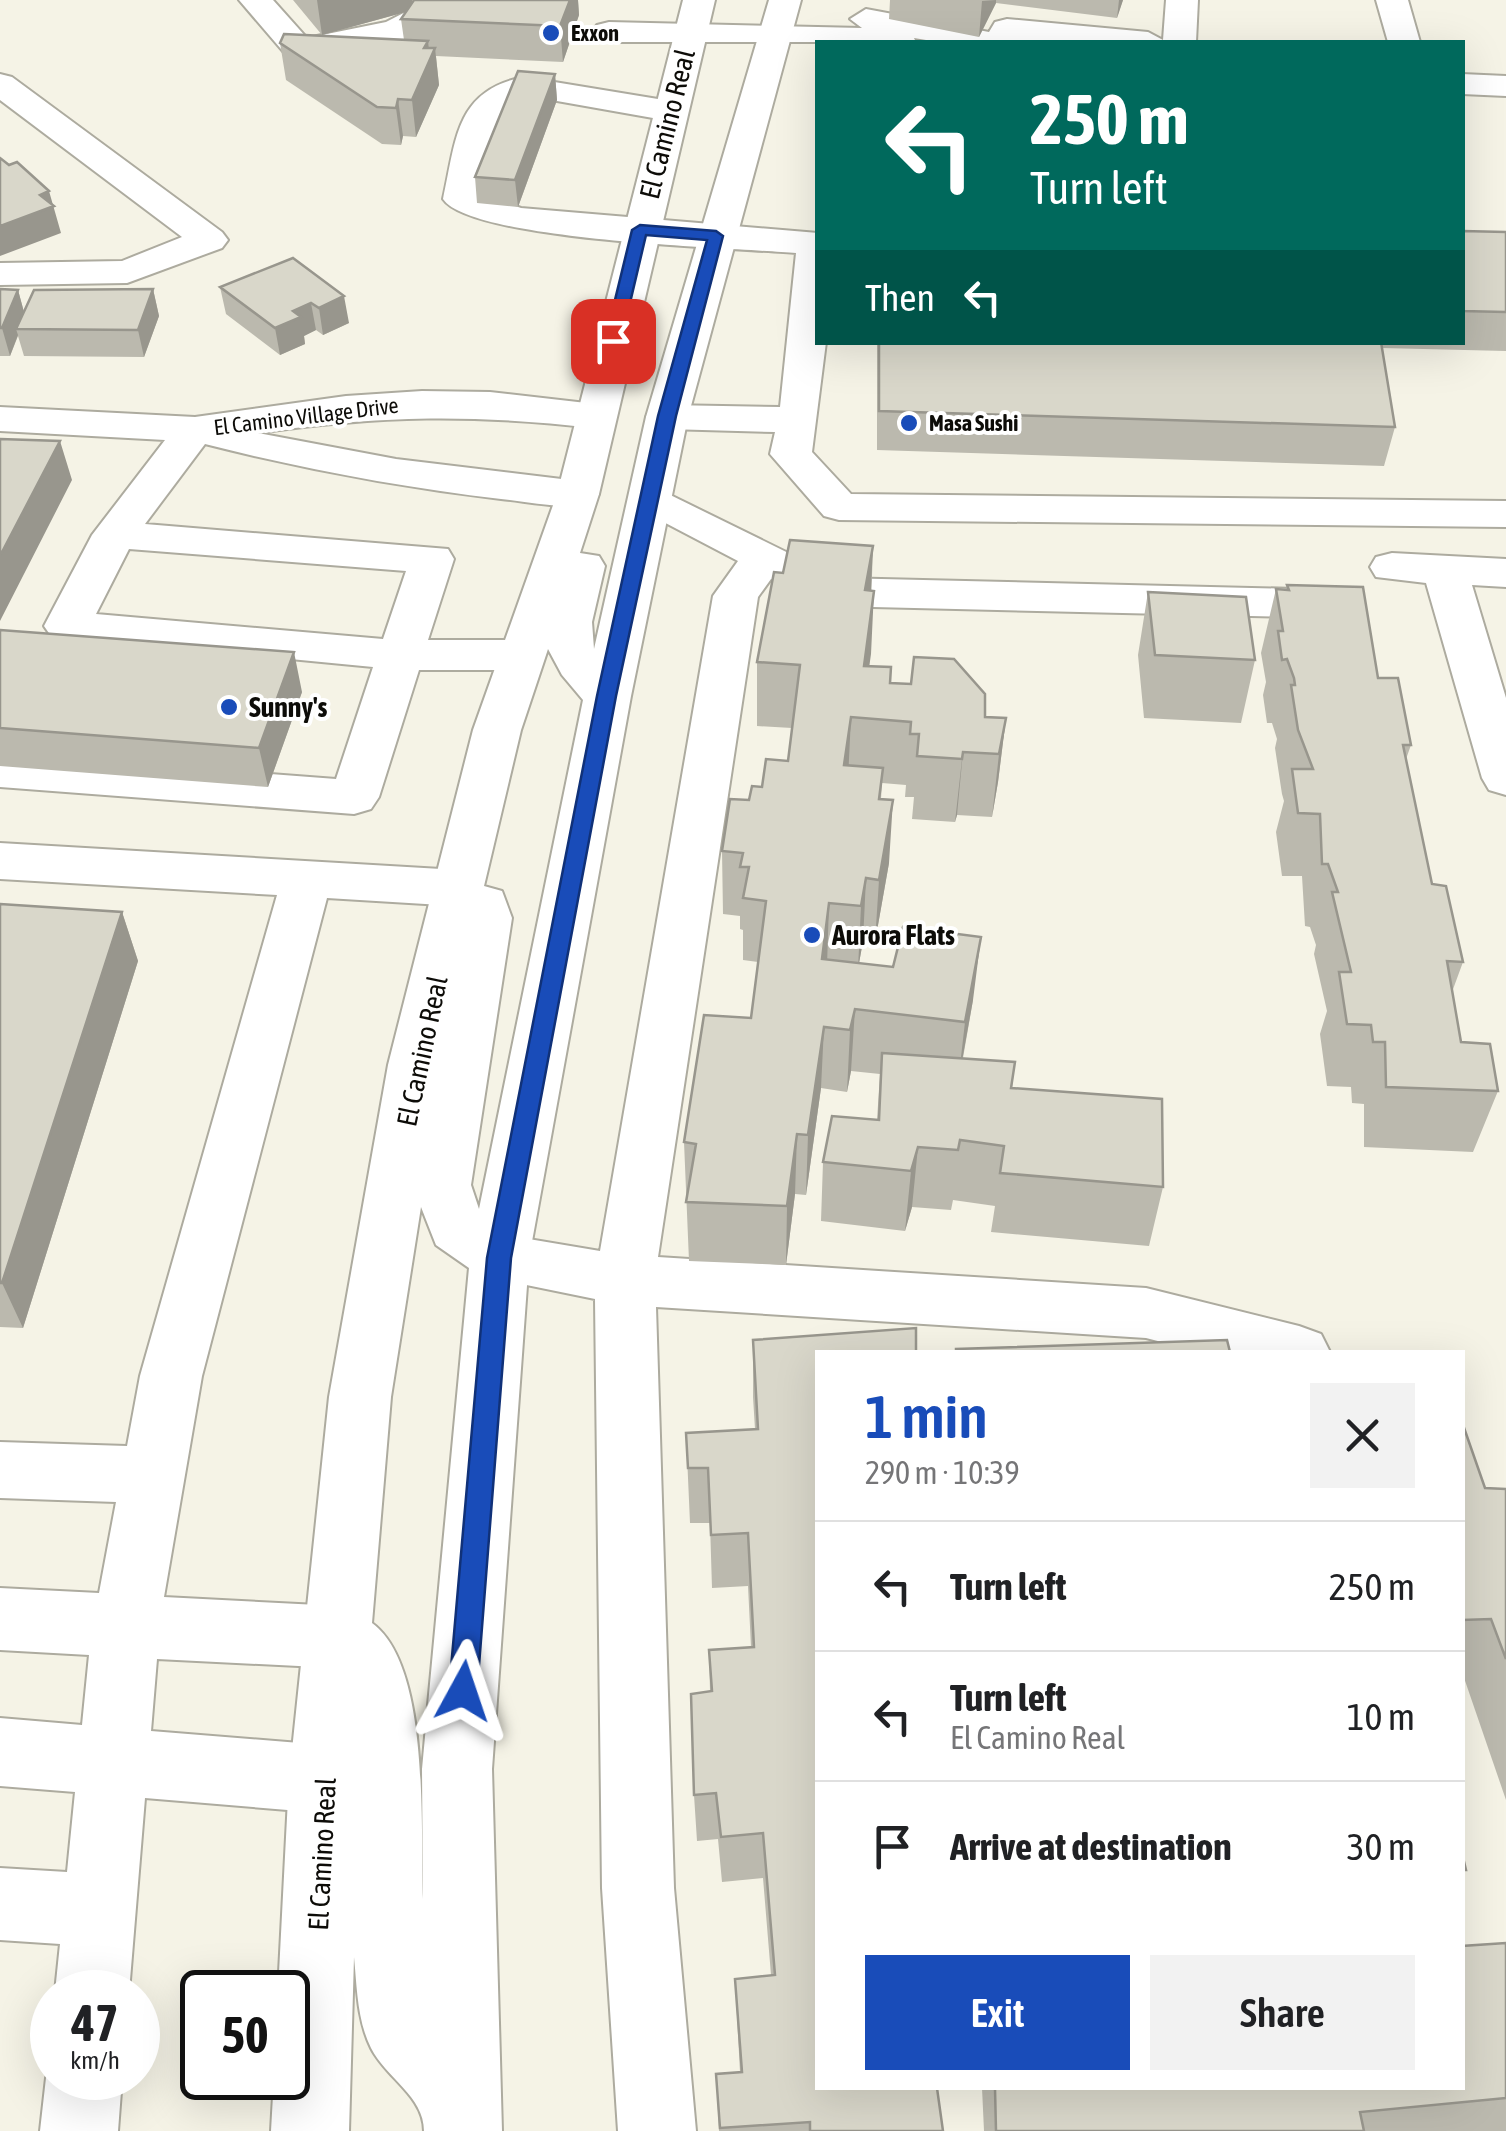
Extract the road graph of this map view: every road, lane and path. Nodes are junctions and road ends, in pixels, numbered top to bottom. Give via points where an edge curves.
1 (255, 0) edge
2 (449, 0) edge
3 (785, 0) edge
4 (853, 0) edge
5 (1182, 0) edge
6 (1392, 0) edge
7 (695, 16) edge
8 (609, 30) edge
9 (774, 34) junction
10 (944, 38) edge
11 (854, 40) edge
12 (999, 40) edge
13 (1126, 40) edge
14 (1180, 40) edge
15 (1403, 40) edge
16 (0, 84) edge
17 (1465, 84) edge
18 (1506, 86) edge
19 (670, 111) junction
20 (640, 230) junction
21 (716, 236) junction
22 (815, 244) edge
23 (815, 264) edge
24 (0, 274) edge
25 (596, 416) junction
26 (667, 416) junction
27 (0, 419) edge
28 (799, 420) junction
29 (195, 429) junction
30 (578, 494) junction
31 (650, 498) junction
32 (1506, 514) edge
33 (114, 534) junction
34 (763, 558) junction
35 (1392, 566) dead end
36 (1445, 570) junction
37 (1506, 573) edge
38 (1296, 602) edge
39 (400, 655) junction
40 (522, 655) junction
41 (606, 696) junction
42 (0, 770) edge
43 (1506, 778) edge
44 (0, 861) edge
45 (307, 879) junction
46 (458, 888) junction
47 (499, 1258) junction
48 (625, 1280) junction
49 (1291, 1350) edge
50 (0, 1470) edge
51 (154, 1475) junction
52 (0, 1619) edge
53 (126, 1626) junction
54 (338, 1637) junction
55 (0, 1752) edge
56 (112, 1762) junction
57 (324, 1779) junction
58 (0, 1904) edge
59 (99, 1910) junction
60 (94, 1970) edge
61 (82, 2100) edge
62 (463, 2116) edge
63 (79, 2131) edge
64 (310, 2131) edge
65 (657, 2131) edge

1 - 2 main road via 299,49 398,30
3 - 9 main road
4 - 10 main road via 852,11 864,18
5 - 14 main road
6 - 15 main road
7 - 8 main road
7 - 9 main road
7 - 19 main road, El Camino Real
9 - 11 main road
9 - 21 main road
12 - 13 main road via 1007,29
16 - 24 main road via 209,240 127,272
17 - 18 main road
19 - 20 main road, El Camino Real
19 - 20 main road via 552,88 512,90 488,105 460,198 504,216
20 - 21 main road
20 - 25 main road, El Camino Real
21 - 22 main road
21 - 26 main road
23 - 28 main road
25 - 29 main road, El Camino Village Drive via 422,403
25 - 30 main road, El Camino Real
25 - 41 main road via 608,434 609,460 568,634 576,665
26 - 28 main road
26 - 31 main road
27 - 29 main road, El Camino Village Drive
28 - 32 main road via 791,454 839,507
29 - 30 main road, El Camino Village Drive via 319,462
29 - 33 main road
30 - 40 main road, El Camino Real
31 - 34 main road
31 - 41 main road
33 - 39 main road via 432,559
33 - 39 main road via 68,626
34 - 38 main road via 830,592
34 - 48 main road via 736,596
35 - 36 main road
36 - 37 main road
36 - 43 main road
39 - 40 main road
39 - 42 main road via 354,797
40 - 46 main road, El Camino Real
41 - 47 main road
44 - 45 main road
45 - 46 main road
45 - 51 main road via 170,1376
46 - 47 main road via 484,901 486,918 442,1185 456,1228
46 - 54 main road, El Camino Real via 416,1065 360,1398
47 - 48 main road
47 - 62 main road via 457,1769
48 - 49 main road via 1146,1313
48 - 65 main road via 638,1888
50 - 51 main road
51 - 53 main road
52 - 53 main road
53 - 54 main road
53 - 56 main road
54 - 57 main road, El Camino Real
54 - 62 main road via 363,1656 382,1713 387,1924 398,2025
55 - 56 main road
56 - 57 main road
56 - 59 main road
57 - 64 main road, El Camino Real
58 - 59 main road
59 - 60 main road
61 - 63 main road

